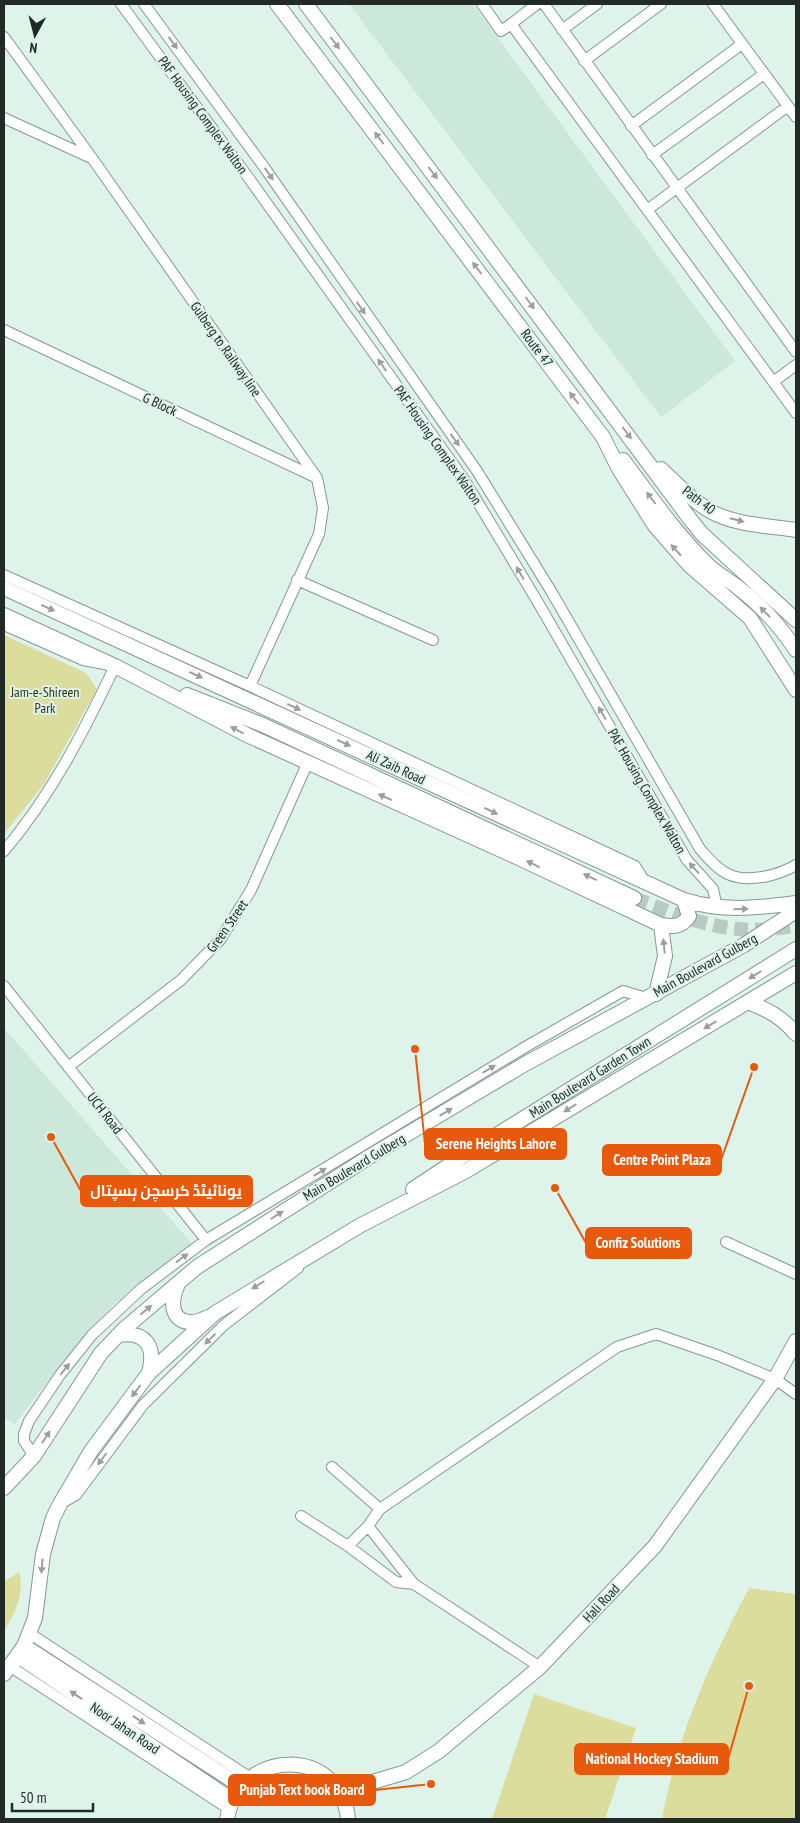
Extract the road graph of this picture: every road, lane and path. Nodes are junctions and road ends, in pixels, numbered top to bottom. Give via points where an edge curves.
1 (121, 4) edge
2 (144, 4) edge
3 (277, 4) edge
4 (306, 4) edge
5 (482, 4) edge
6 (537, 4) edge
7 (544, 4) edge
8 (597, 4) edge
9 (661, 4) edge
10 (713, 4) edge
11 (511, 24) junction
12 (562, 30) junction
13 (4, 37) edge
14 (742, 44) junction
15 (584, 61) junction
16 (764, 74) junction
17 (788, 106) junction
18 (796, 117) edge
19 (4, 118) edge
20 (631, 126) junction
21 (652, 156) junction
22 (92, 158) junction
23 (676, 189) junction
24 (647, 210) junction
25 (4, 330) edge
26 (796, 352) edge
27 (796, 365) edge
28 (773, 382) junction
29 (796, 413) edge
30 (603, 437) junction
31 (642, 452) junction
32 (317, 478) junction
33 (796, 530) edge
34 (4, 575) edge
35 (297, 580) junction
36 (4, 588) edge
37 (4, 615) edge
38 (796, 620) edge
39 (4, 625) edge
40 (433, 640) dead end
41 (796, 650) edge
42 (115, 666) junction
43 (250, 686) junction
44 (796, 690) edge
45 (308, 762) junction
46 (4, 851) edge
47 (796, 865) edge
48 (645, 882) junction
49 (634, 898) tunnel mouth
50 (684, 900) junction
51 (796, 903) edge
52 (717, 908) junction
53 (796, 911) edge
54 (661, 926) junction
55 (796, 949) edge
56 (796, 973) edge
57 (4, 986) edge
58 (651, 996) junction
59 (748, 1002) junction
60 (796, 1034) edge
61 (68, 1066) junction
62 (360, 1225) junction
63 (206, 1240) junction
64 (726, 1242) dead end
65 (314, 1252) junction
66 (796, 1274) edge
67 (179, 1282) junction
68 (215, 1313) junction
69 (118, 1335) junction
70 (796, 1341) edge
71 (149, 1373) junction
72 (775, 1379) junction
73 (796, 1394) edge
74 (34, 1456) junction
75 (332, 1467) dead end
76 (4, 1488) edge
77 (60, 1504) junction
78 (380, 1509) junction
79 (301, 1516) dead end
80 (368, 1526) junction
81 (348, 1546) junction
82 (414, 1584) junction
83 (17, 1655) edge
84 (540, 1667) junction
85 (245, 1782) junction
86 (339, 1792) junction
87 (229, 1809) edge
88 (348, 1819) edge

52 -> 1 street, PAF Housing Complex Walton via 713,888 687,860 465,481
2 -> 47 street, PAF Housing Complex Walton via 264,167 477,471 700,849 713,863 730,875 741,878 760,877
30 -> 3 main road, Route 47
4 -> 31 main road, Route 47
5 - 11 street via 501,31
6 - 11 street
7 - 12 street
8 - 12 street
9 - 15 street
10 - 14 street
11 - 24 street
12 - 15 street
13 - 22 street, Gulberg to Railway line
14 - 16 street
14 - 20 street
15 - 20 street
16 - 17 street
16 - 21 street
17 - 18 street
17 - 23 street
19 - 22 street
20 - 21 street
21 - 23 street
22 - 32 street, Gulberg to Railway line
23 - 24 street
23 - 26 street
24 - 28 street
25 - 32 street, G Block
27 - 28 street
28 - 29 street
41 -> 30 main road via 761,608 709,567 683,539
44 -> 30 main road, Route 47 via 750,618 689,565 655,526
31 -> 33 main road, Path 40 via 703,506 717,514
31 - 38 main road, Route 47 via 702,534
32 - 35 street, Gulberg to Railway line via 323,508 319,534
34 - 43 street
35 - 40 street
35 - 43 street, Gulberg to Railway line
36 -> 48 main road, Ali Zaib Road
37 - 42 main road
39 - 42 street via 83,660
45 -> 42 main road via 248,735
42 - 46 street via 88,723 32,818
49 -> 42 main road via 272,729
43 -> 48 street via 634,866
54 -> 45 main road
45 - 61 street, Green Street via 251,890 220,940 181,980
48 - 50 main road, Ali Zaib Road
50 - 52 main road, Ali Zaib Road
50 - 54 main road via 690,916 685,922 678,926
52 -> 51 main road, Ali Zaib Road via 744,909
53 - 58 main road, Main Boulevard Gulberg via 744,945
58 -> 54 main road via 665,956
55 -> 62 main road, Main Boulevard Garden Town via 463,1156
56 - 59 main road
57 - 61 street, UCH Road
63 -> 58 street via 623,991
67 -> 58 main road, Main Boulevard Gulberg via 218,1252 370,1157 525,1064
59 - 60 main road via 785,1020
59 -> 62 main road via 466,1170
61 - 63 street, UCH Road
62 - 65 main road
74 -> 63 street via 24,1434 29,1421 60,1375 92,1335 141,1289
64 - 66 street
65 -> 68 main road
65 -> 77 street via 287,1279 224,1325 156,1391 76,1495
67 - 68 main road via 172,1306 182,1320 198,1321
69 -> 67 main road, Main Boulevard Gulberg
68 - 71 main road
69 - 71 main road via 132,1333 145,1340 152,1353
74 -> 69 main road, Main Boulevard Gulberg via 88,1371
70 - 72 main road, Hali Road
71 -> 77 main road via 91,1451
72 - 73 street
72 - 78 street via 656,1334 617,1347
72 - 84 main road, Hali Road via 655,1546
74 - 76 main road, Main Boulevard Gulberg
75 - 78 street
77 -> 83 main road via 43,1554 35,1618
78 - 80 street
79 - 81 street
80 - 81 street
80 - 82 street
81 - 82 street via 396,1582
82 - 84 street
83 - 85 main road, Noor Jahan Road
83 - 87 main road, Noor Jahan Road
84 - 86 main road, Hali Road via 439,1751 406,1772
85 - 86 main road via 264,1769 280,1764 298,1765 321,1774
85 - 87 main road
86 - 88 main road

